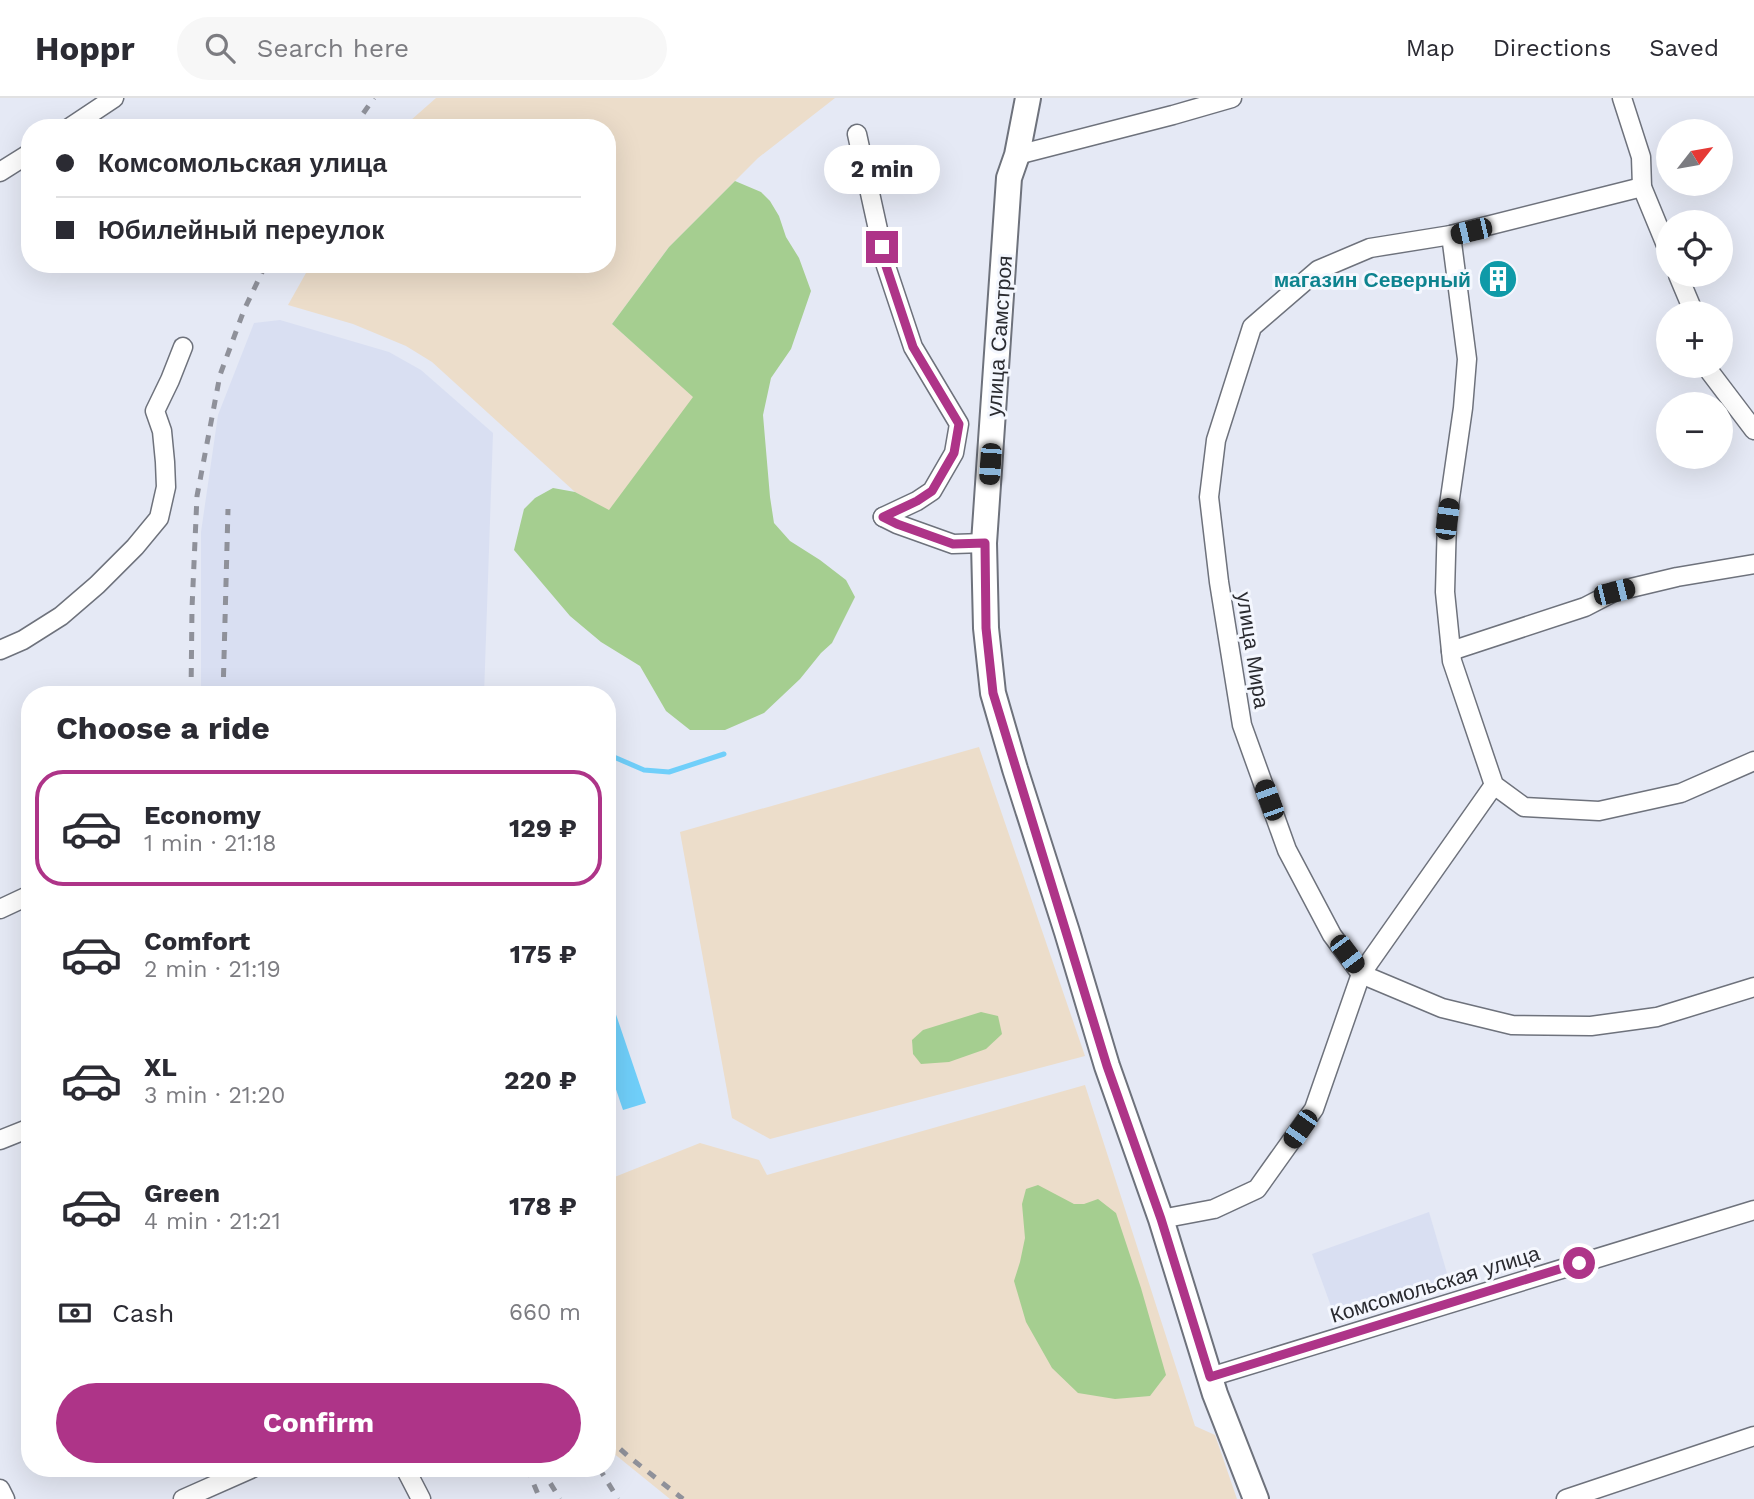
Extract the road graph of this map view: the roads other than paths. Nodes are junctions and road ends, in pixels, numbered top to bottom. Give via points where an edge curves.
1 (114, 98) edge
2 (1028, 98) edge
3 (1231, 98) edge
4 (1622, 98) edge
5 (82, 119) edge
6 (857, 134) dead end
7 (1017, 155) junction
8 (21, 159) edge
9 (0, 172) edge
10 (1642, 187) junction
11 (1656, 221) edge
12 (1451, 235) junction
13 (183, 347) dead end
14 (1715, 378) edge
15 (1754, 430) edge
16 (985, 543) junction
17 (1754, 565) edge
18 (0, 650) edge
19 (1451, 650) junction
20 (1754, 761) edge
21 (1494, 785) junction
22 (21, 899) edge
23 (0, 909) edge
24 (1361, 974) junction
25 (1754, 987) edge
26 (21, 1132) edge
27 (0, 1140) edge
28 (1754, 1210) edge
29 (1161, 1219) junction
30 (1210, 1377) junction
31 (1754, 1436) edge
32 (233, 1477) edge
33 (410, 1477) edge
34 (0, 1489) edge
35 (5, 1499) edge
36 (183, 1499) edge
37 (421, 1499) edge
38 (1256, 1499) edge
39 (1566, 1499) edge

1 - 5 street
2 - 7 street, улица Самстроя
3 - 7 street
4 - 10 street via 1641,157
6 - 16 street via 886,266 913,347 959,424 954,453 932,491 883,517 953,544
7 - 16 street, улица Самстроя via 1009,178
8 - 9 street
10 - 11 street
10 - 12 street, улица Мира
12 - 19 street via 1467,359 1447,519 1445,592
12 - 24 street, улица Мира via 1370,248 1318,270 1252,327 1216,439 1209,497 1242,725 1287,850 1332,935
13 - 18 street via 155,411 162,432 166,487 159,518 135,547 61,616
14 - 15 street
16 - 29 street, улица Самстроя via 986,628 993,693 1107,1066
17 - 19 street via 1614,592 1585,607
19 - 21 street
20 - 21 street via 1681,793 1599,811 1524,807
21 - 24 street
22 - 23 street
24 - 25 street via 1442,1008 1511,1025 1591,1026 1657,1017
24 - 29 street via 1314,1109 1257,1189 1214,1209
26 - 27 street
28 - 30 street, Комсомольская улица
29 - 30 street, улица Самстроя
30 - 38 street, улица Самстроя
31 - 39 street
32 - 36 street
33 - 37 street
34 - 35 street

